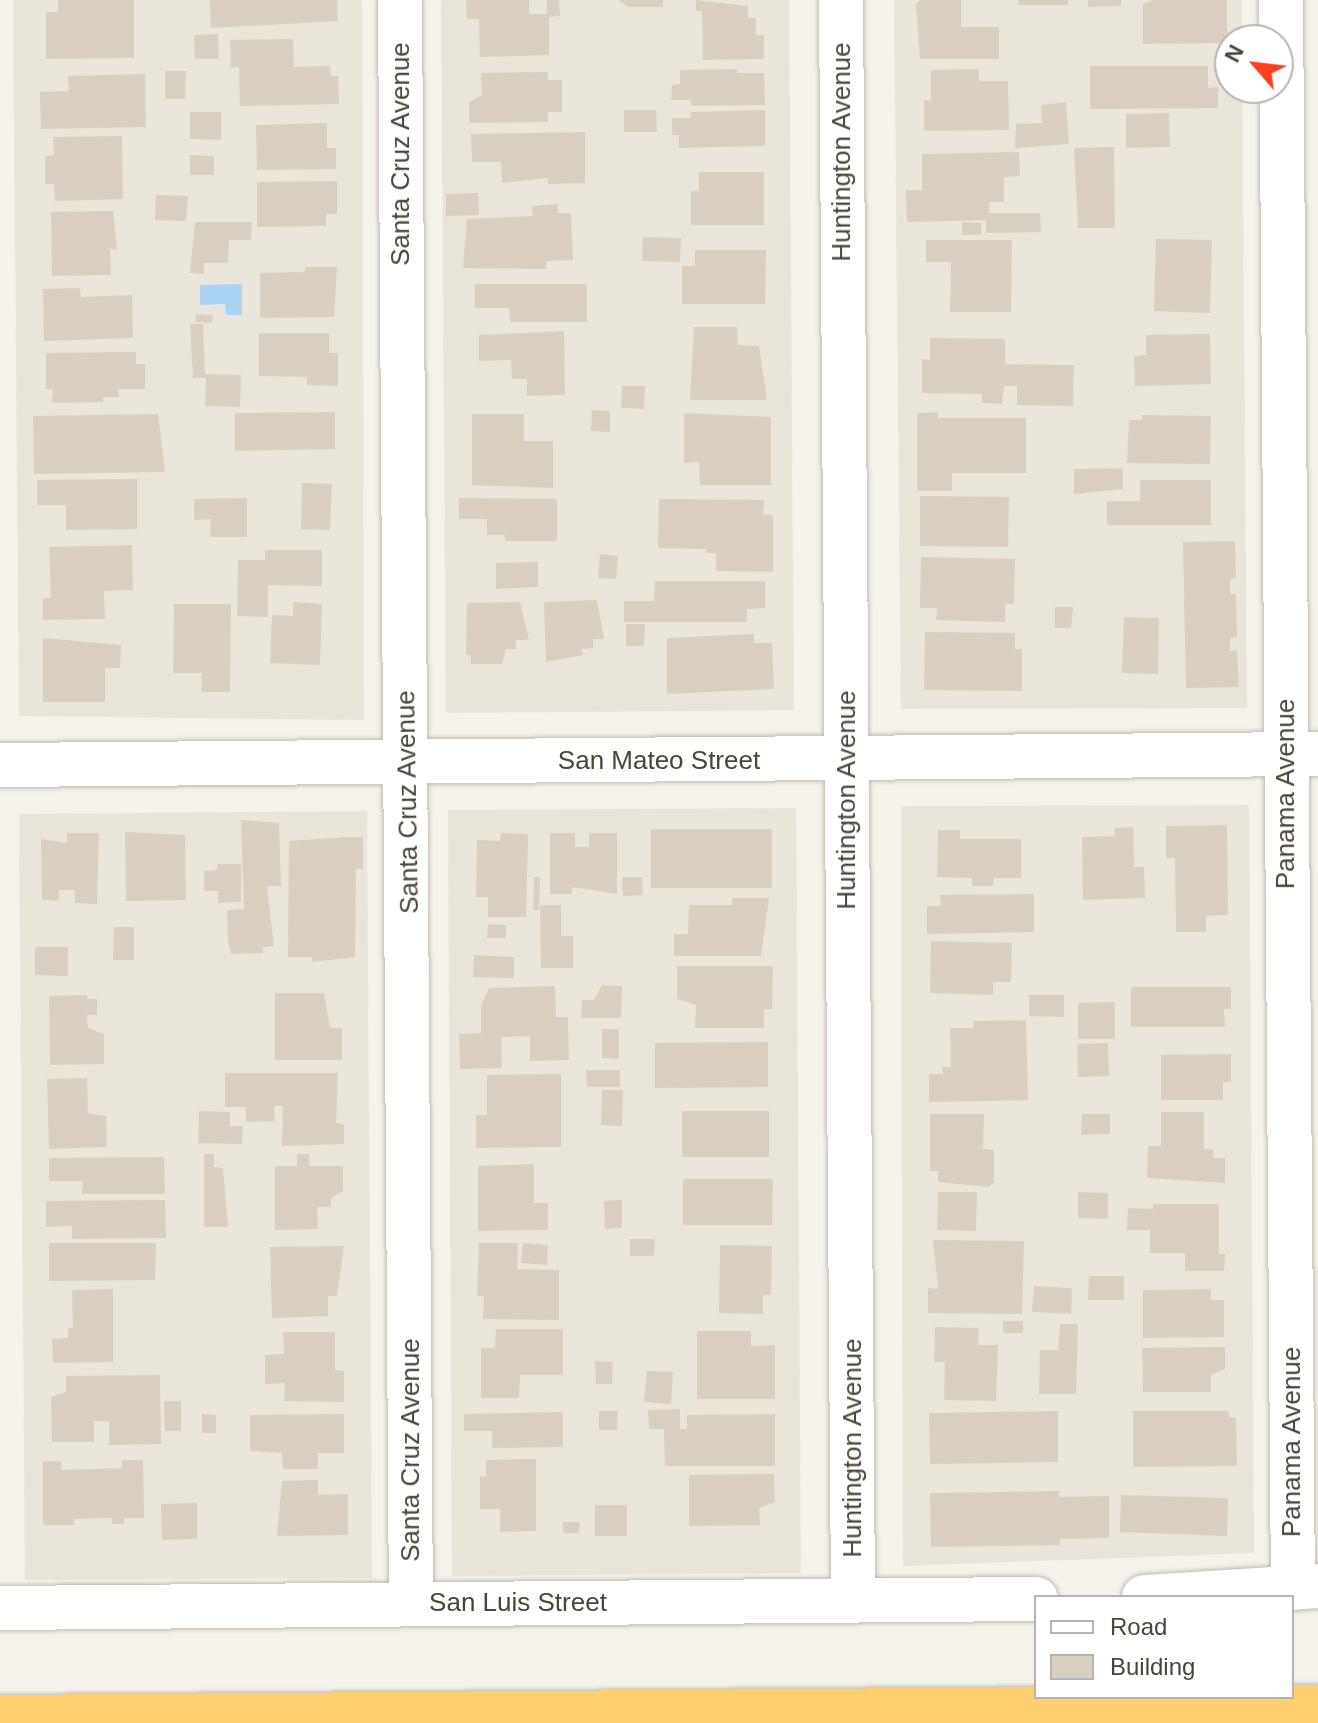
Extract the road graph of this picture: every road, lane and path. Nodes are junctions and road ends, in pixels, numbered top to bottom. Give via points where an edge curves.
1 (400, 0) edge
2 (841, 0) edge
3 (1281, 0) edge
4 (1302, 754) edge
5 (408, 761) junction
6 (847, 761) junction
7 (0, 765) edge
8 (1306, 1587) edge
9 (1176, 1595) edge
10 (1034, 1599) edge
11 (853, 1601) junction
12 (411, 1603) junction
13 (0, 1608) edge
14 (1318, 1707) edge
15 (0, 1717) edge

1 - 5 street, Santa Cruz Avenue
2 - 6 street, Huntington Avenue
3 - 4 street, Panama Avenue
4 - 6 street, San Mateo Street
4 - 8 street, Panama Avenue
5 - 6 street, San Mateo Street
5 - 7 street, San Mateo Street
5 - 12 street, Santa Cruz Avenue
6 - 11 street, Huntington Avenue
8 - 9 street
10 - 11 street, San Luis Street
11 - 12 street, San Luis Street
12 - 13 street, San Luis Street
14 - 15 highway

